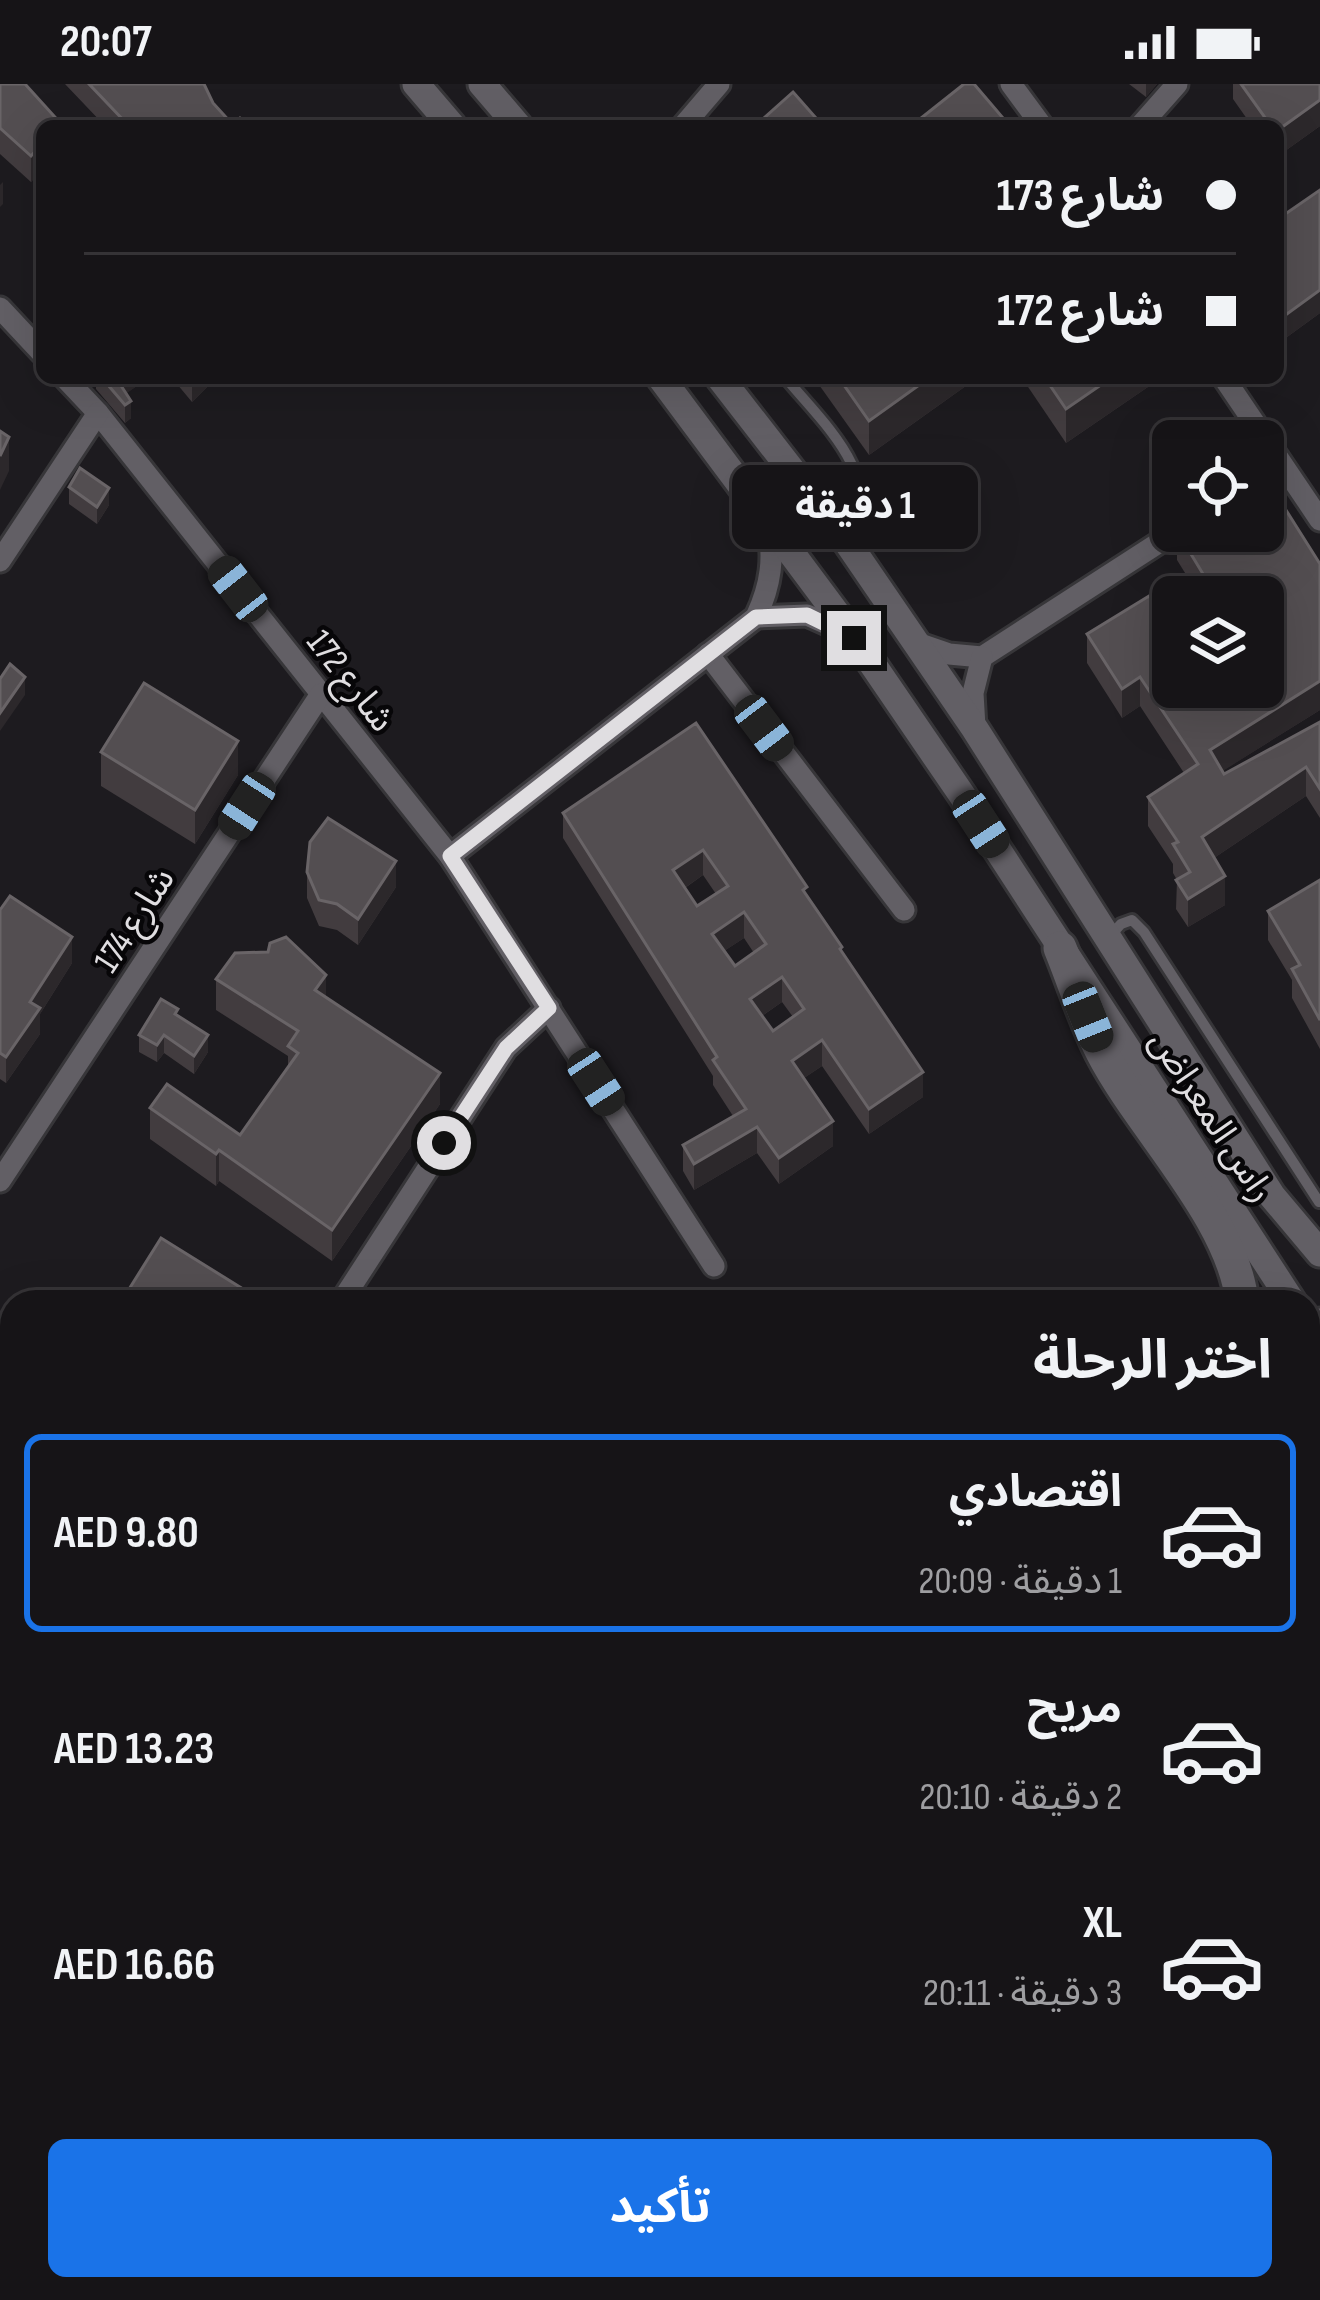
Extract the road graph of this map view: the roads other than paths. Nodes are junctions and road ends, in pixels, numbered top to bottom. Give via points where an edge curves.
1 (416, 84) edge
2 (482, 84) edge
3 (718, 84) edge
4 (1011, 84) edge
5 (1177, 84) edge
6 (447, 120) edge
7 (513, 120) edge
8 (688, 120) edge
9 (1038, 120) edge
10 (1145, 120) edge
11 (0, 308) edge
12 (36, 347) edge
13 (71, 384) edge
14 (666, 384) edge
15 (725, 384) edge
16 (791, 384) edge
17 (1228, 384) edge
18 (98, 413) junction
19 (1254, 420) edge
20 (1284, 462) edge
21 (765, 516) junction
22 (1320, 520) edge
23 (836, 527) junction
24 (1152, 547) edge
25 (0, 561) edge
26 (756, 617) junction
27 (854, 638) junction
28 (917, 643) junction
29 (708, 655) junction
30 (982, 657) junction
31 (321, 694) junction
32 (975, 729) junction
33 (450, 856) junction
34 (904, 910) dead end
35 (1108, 939) junction
36 (1060, 948) junction
37 (549, 1008) junction
38 (0, 1181) edge
39 (1319, 1202) edge
40 (1320, 1252) edge
41 (714, 1266) dead end
42 (349, 1290) edge
43 (1239, 1290) edge
44 (1284, 1290) edge

1 - 6 street
2 - 7 street
3 - 8 street
4 - 9 street
5 - 10 street
11 - 12 street
13 - 18 street, شارع 172
14 - 21 street, راس المعراض
15 - 23 street, راس المعراض
16 - 23 lane via 858,473 860,499
17 - 19 street
18 - 25 street
18 - 31 street, شارع 172
20 - 22 street
21 - 26 street via 772,566
21 - 27 street, راس المعراض
23 - 28 street, راس المعراض
24 - 30 street
26 - 27 street via 807,615
26 - 29 street
27 - 36 street, راس المعراض
28 - 30 street
28 - 32 street, راس المعراض
29 - 33 street
29 - 34 street
30 - 32 street
31 - 33 street, شارع 172
31 - 38 street, شارع 174
32 - 35 street, راس المعراض
33 - 37 street, شارع 172
35 - 39 lane via 1132,920 1144,932
35 - 40 street, راس المعراض via 1272,1196
36 - 43 main road via 1102,1052 1213,1225
36 - 44 street, راس المعراض
37 - 41 street, شارع 172
37 - 42 street via 506,1048

